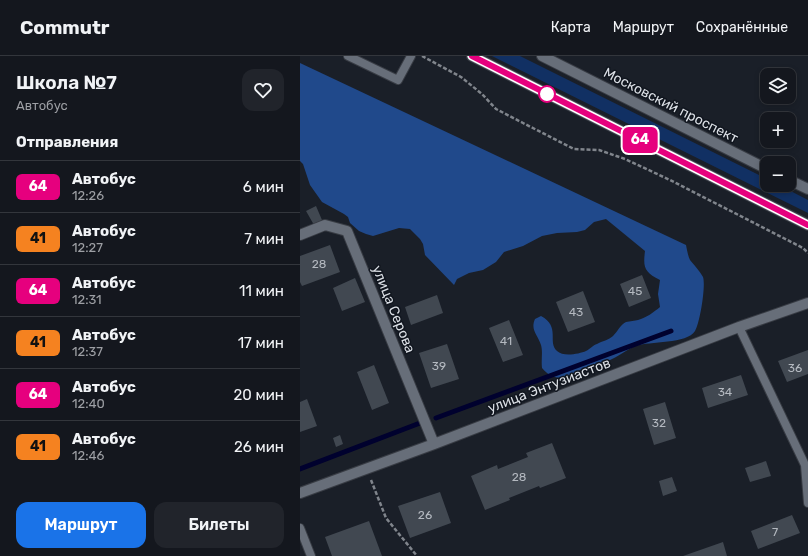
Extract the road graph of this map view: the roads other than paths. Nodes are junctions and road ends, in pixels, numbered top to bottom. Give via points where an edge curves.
1 (348, 56) edge
2 (411, 56) edge
3 (472, 56) edge
4 (542, 56) edge
5 (760, 165) edge
6 (796, 184) edge
7 (808, 190) edge
8 (808, 225) edge
9 (300, 235) edge
10 (808, 303) edge
11 (739, 327) junction
12 (434, 444) junction
13 (806, 464) edge
14 (300, 493) edge
15 (808, 503) edge
16 (300, 528) edge
17 (311, 556) edge

1 - 2 lane via 398,80
3 - 8 street
4 - 5 street, Московский проспект
6 - 7 street
9 - 12 street, улица Серова via 325,224 347,231
10 - 11 street, улица Энтузиастов
11 - 12 street, улица Энтузиастов
11 - 13 lane
12 - 14 street, улица Энтузиастов
13 - 15 lane
16 - 17 lane

